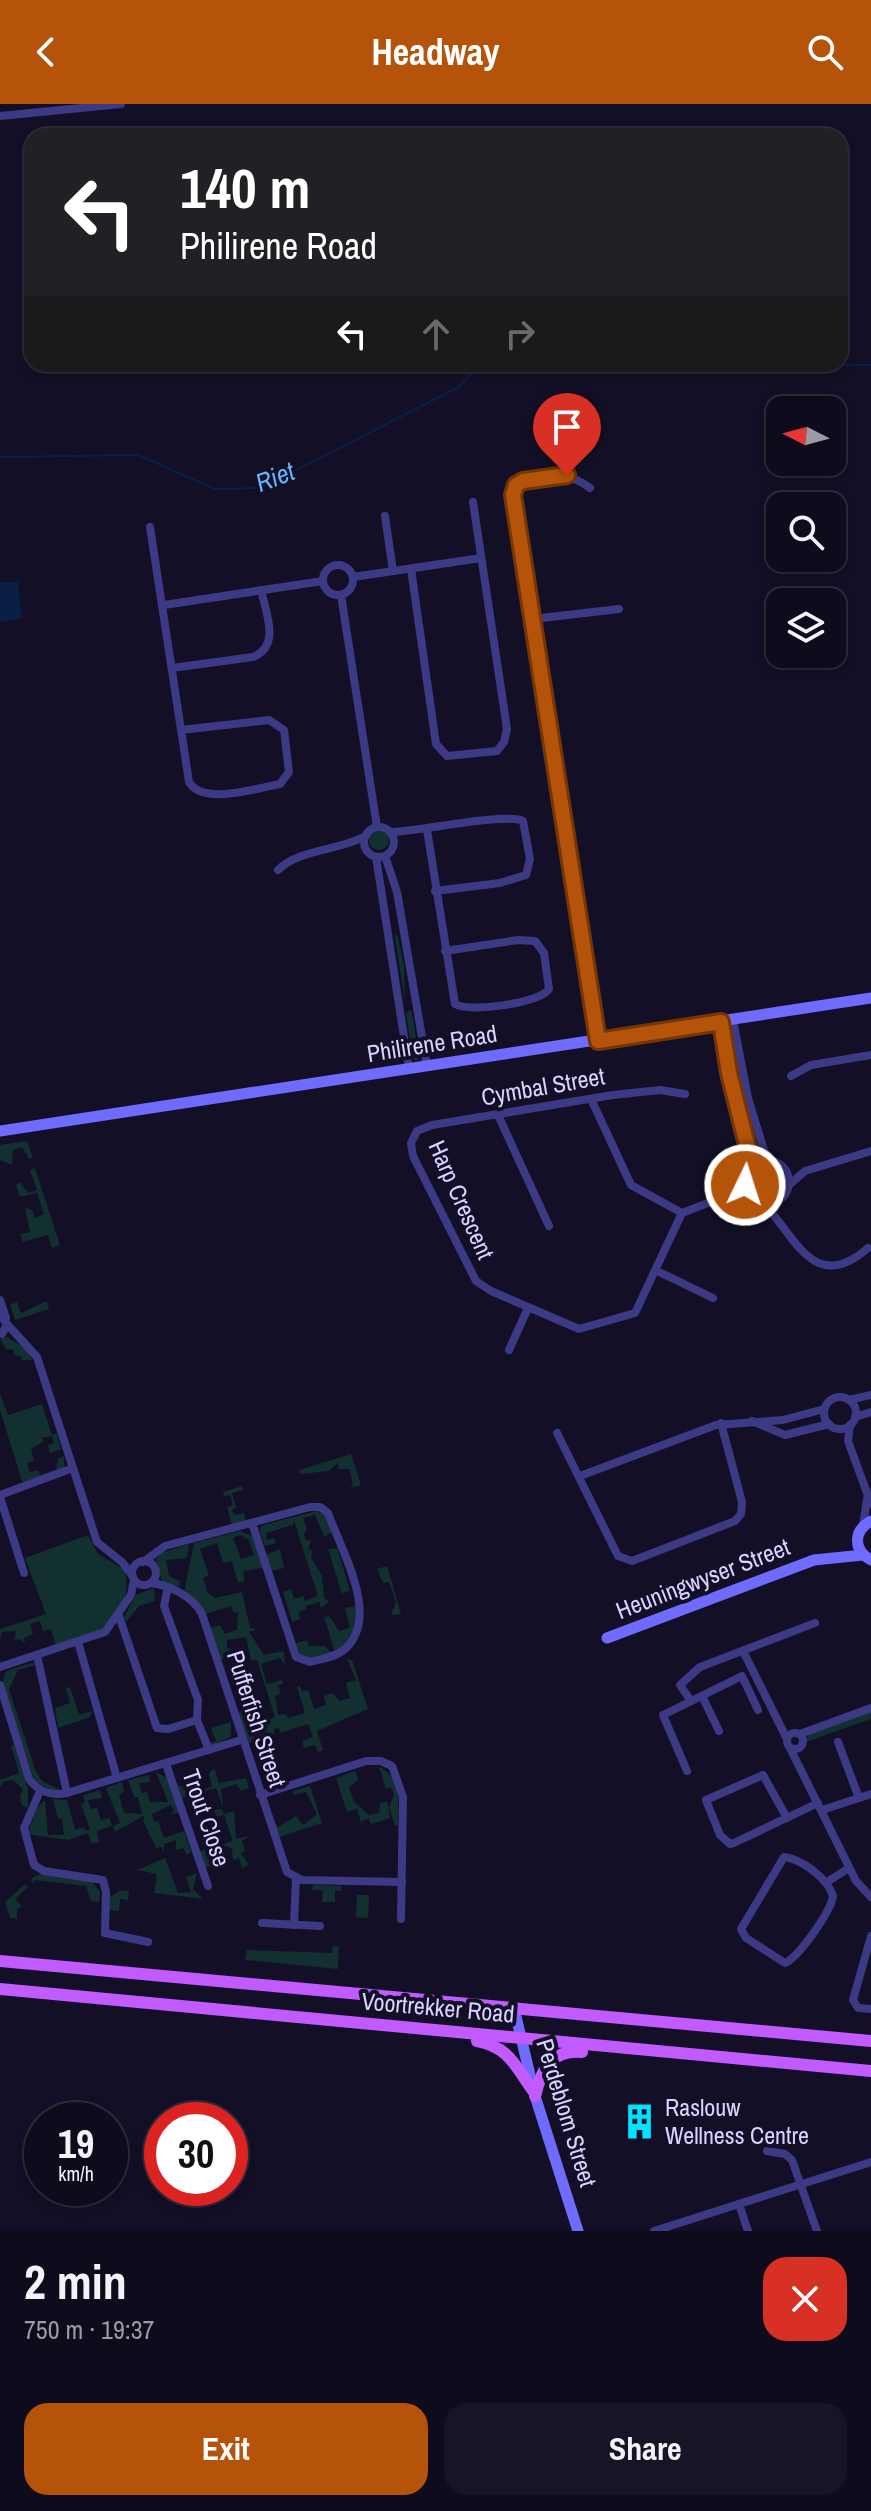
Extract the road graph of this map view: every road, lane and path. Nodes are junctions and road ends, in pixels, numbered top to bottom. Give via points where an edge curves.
1 (7, 104) edge
2 (121, 104) edge
3 (11, 115) junction
4 (0, 116) edge
5 (590, 488) dead end
6 (473, 502) dead end
7 (385, 516) dead end
8 (150, 527) dead end
9 (481, 558) junction
10 (411, 569) junction
11 (393, 571) junction
12 (353, 577) junction
13 (323, 581) junction
14 (261, 590) junction
15 (341, 595) junction
16 (164, 605) junction
17 (619, 609) dead end
18 (533, 619) junction
19 (172, 668) junction
20 (181, 730) junction
21 (377, 827) junction
22 (427, 830) junction
23 (390, 832) junction
24 (416, 832) junction
25 (366, 836) junction
26 (394, 841) junction
27 (345, 847) junction
28 (367, 850) junction
29 (381, 856) junction
30 (278, 870) dead end
31 (435, 891) junction
32 (445, 951) junction
33 (871, 998) edge
34 (416, 1005) junction
35 (400, 1009) junction
36 (727, 1021) junction
37 (598, 1041) junction
38 (871, 1055) edge
39 (427, 1066) junction
40 (409, 1069) junction
41 (791, 1076) dead end
42 (747, 1091) junction
43 (685, 1094) dead end
44 (733, 1094) junction
45 (591, 1099) junction
46 (498, 1115) junction
47 (0, 1131) edge
48 (412, 1138) joint
49 (871, 1151) edge
50 (767, 1160) junction
51 (784, 1168) junction
52 (805, 1171) junction
53 (746, 1177) junction
54 (789, 1185) junction
55 (726, 1196) junction
56 (751, 1197) junction
57 (782, 1198) junction
58 (764, 1204) junction
59 (682, 1213) junction
60 (778, 1218) junction
61 (549, 1226) dead end
62 (868, 1248) dead end
63 (657, 1271) junction
64 (713, 1298) dead end
65 (0, 1300) edge
66 (528, 1308) junction
67 (5, 1319) edge
68 (18, 1334) junction
69 (1, 1335) edge
70 (509, 1350) dead end
71 (871, 1395) edge
72 (849, 1400) junction
73 (824, 1409) junction
74 (871, 1412) edge
75 (796, 1416) junction
76 (751, 1421) junction
77 (852, 1421) junction
78 (721, 1423) junction
79 (832, 1426) junction
80 (801, 1431) junction
81 (557, 1433) dead end
82 (848, 1441) junction
83 (73, 1468) junction
84 (580, 1476) junction
85 (0, 1496) edge
86 (869, 1502) edge
87 (252, 1523) junction
88 (864, 1528) edge
89 (156, 1551) junction
90 (867, 1558) edge
91 (814, 1560) junction
92 (122, 1562) junction
93 (140, 1562) junction
94 (24, 1573) dead end
95 (133, 1577) junction
96 (151, 1577) junction
97 (165, 1586) junction
98 (131, 1595) junction
99 (119, 1616) junction
100 (815, 1623) dead end
101 (607, 1638) dead end
102 (78, 1642) junction
103 (743, 1651) junction
104 (37, 1655) junction
105 (0, 1667) edge
106 (0, 1685) edge
107 (702, 1696) junction
108 (691, 1701) junction
109 (871, 1708) edge
110 (758, 1710) dead end
111 (197, 1720) junction
112 (719, 1731) dead end
113 (241, 1740) junction
114 (795, 1740) junction
115 (838, 1742) dead end
116 (209, 1750) junction
117 (166, 1764) junction
118 (687, 1771) dead end
119 (117, 1778) junction
120 (40, 1791) junction
121 (67, 1793) junction
122 (871, 1794) edge
123 (260, 1795) junction
124 (859, 1798) junction
125 (820, 1806) junction
126 (787, 1818) junction
127 (849, 1868) junction
128 (296, 1878) junction
129 (402, 1882) junction
130 (827, 1882) junction
131 (208, 1886) dead end
132 (871, 1897) edge
133 (401, 1919) dead end
134 (262, 1923) dead end
135 (294, 1925) junction
136 (320, 1926) dead end
137 (871, 1936) edge
138 (148, 1942) dead end
139 (0, 1961) edge
140 (0, 1989) edge
141 (514, 2008) junction
142 (871, 2009) edge
143 (407, 2028) junction
144 (520, 2038) junction
145 (871, 2041) edge
146 (681, 2053) junction
147 (871, 2071) edge
148 (535, 2094) junction
149 (767, 2151) dead end
150 (871, 2162) edge
151 (801, 2184) junction
152 (739, 2204) junction
153 (688, 2221) junction
154 (578, 2231) edge
155 (654, 2231) edge
156 (691, 2231) edge
157 (748, 2231) edge
158 (817, 2231) edge

1 - 3 street
2 - 3 street
3 - 4 street
5 - 18 street via 567,475 523,481 514,488
6 - 9 street
7 - 11 street
8 - 16 street
9 - 10 street
9 - 10 street via 507,729 502,748 489,753 447,756 436,744
10 - 11 street
11 - 12 street
12 - 13 street via 336,565
12 - 15 street via 351,588
13 - 14 street
13 - 15 street via 328,591
14 - 16 street
14 - 19 street via 270,639 265,651
15 - 21 street
16 - 19 street
17 - 18 street
18 - 37 street
19 - 20 street
20 - 20 street via 189,782 204,794 280,784 289,772 284,730 269,720
21 - 23 street
21 - 25 street
22 - 24 street
22 - 31 street
22 - 31 street via 519,818 530,859 526,875 516,880
23 - 24 street
23 - 26 street
24 - 26 street
25 - 27 street
25 - 28 street
26 - 29 street
27 - 28 street
27 - 30 street via 291,859
28 - 29 street
29 - 34 street via 397,892
29 - 35 street
31 - 32 street
32 - 32 street via 459,1007 547,994 544,953 535,941
33 - 36 street, Philirene Road
34 - 35 street
34 - 39 street
35 - 40 street
36 - 37 street, Philirene Road
36 - 42 street
36 - 44 street
37 - 39 street, Philirene Road
38 - 41 street via 811,1065
39 - 40 street, Philirene Road
40 - 47 street, Philirene Road
42 - 44 street
42 - 50 street
43 - 45 street, Cymbal Street via 660,1090
44 - 53 street via 747,1141
45 - 46 street, Cymbal Street
45 - 59 street via 631,1185
46 - 48 street, Cymbal Street via 421,1128
46 - 61 street
48 - 66 street, Harp Crescent via 413,1156 472,1275 486,1288
49 - 52 street
50 - 51 street
50 - 53 street via 753,1165
51 - 52 street
51 - 54 street
52 - 54 street
53 - 55 street
53 - 56 street
54 - 57 street
55 - 56 street
55 - 59 street
56 - 58 street
57 - 58 street
57 - 60 street
58 - 60 street
59 - 63 street, Harp Crescent
60 - 62 street via 785,1235 828,1266 851,1262
63 - 64 street
63 - 66 street, Harp Crescent via 640,1307 618,1320 579,1329
65 - 67 street
66 - 70 street
67 - 68 street
67 - 69 street
68 - 69 street
68 - 83 street via 37,1357
71 - 72 street
72 - 73 street via 835,1398
72 - 77 street
73 - 75 street
73 - 79 street
74 - 77 street
75 - 76 street
75 - 80 street
76 - 78 street
76 - 80 street via 782,1434
77 - 79 street
77 - 82 street
78 - 84 street
78 - 84 street via 741,1514 639,1559 618,1556
79 - 80 street
79 - 82 street
81 - 84 street
82 - 86 street
83 - 85 street
83 - 92 street via 97,1542
85 - 94 street
86 - 88 street
87 - 87 street via 296,1657 310,1662 343,1651 357,1629 360,1608 328,1513 310,1507
87 - 89 street
88 - 90 street
88 - 91 street, Heuningwyser Street
89 - 93 street
89 - 96 street
90 - 91 street, Heuningwyser Street
91 - 101 street, Heuningwyser Street
92 - 93 street
92 - 95 street
93 - 95 street
93 - 96 street
95 - 96 street
95 - 98 street
96 - 97 street, Pufferfish Street
96 - 98 street
97 - 111 street via 164,1606 198,1700
97 - 113 street, Pufferfish Street via 193,1601 202,1614
98 - 99 street
99 - 102 street via 105,1632
99 - 111 street via 157,1728
100 - 103 street
102 - 104 street
102 - 119 street
103 - 108 street via 700,1667 680,1685
103 - 114 street via 781,1728
104 - 105 street
104 - 121 street
106 - 120 street via 29,1779
107 - 108 street
107 - 110 street via 742,1676
107 - 112 street
108 - 118 street via 663,1715
109 - 114 street
111 - 116 street
113 - 116 street
113 - 123 street, Pufferfish Street
114 - 125 street
115 - 124 street
116 - 117 street
117 - 119 street
117 - 131 street, Trout Close
119 - 121 street
120 - 121 street
120 - 138 street via 24,1828 34,1865 104,1882 105,1933
122 - 124 street
123 - 128 street, Pufferfish Street via 284,1868
123 - 129 street via 366,1761 387,1762 396,1772 403,1797
124 - 125 street
125 - 126 street
125 - 127 street
126 - 126 street via 763,1775 706,1800 728,1844
127 - 130 street
127 - 132 street
128 - 129 street
128 - 135 street
129 - 133 street
130 - 130 street via 832,1903 792,1959 781,1961 742,1935 745,1920 784,1857
134 - 135 street
135 - 136 street
137 - 142 street via 853,2000 858,2008
139 - 141 main road, Voortrekker Road
140 - 143 main road, Voortrekker Road
141 - 144 street, Perdeblom Street
141 - 145 main road, Voortrekker Road
143 - 144 main road, Voortrekker Road
143 - 148 main road via 499,2047 514,2059
144 - 146 main road, Voortrekker Road
144 - 148 street, Perdeblom Street
146 - 147 main road, Voortrekker Road
146 - 148 main road via 560,2053 546,2065
148 - 154 street, Perdeblom Street
149 - 151 street via 789,2156
150 - 151 street
151 - 152 street
151 - 158 street
152 - 153 street
152 - 157 street
153 - 155 street
153 - 156 street

